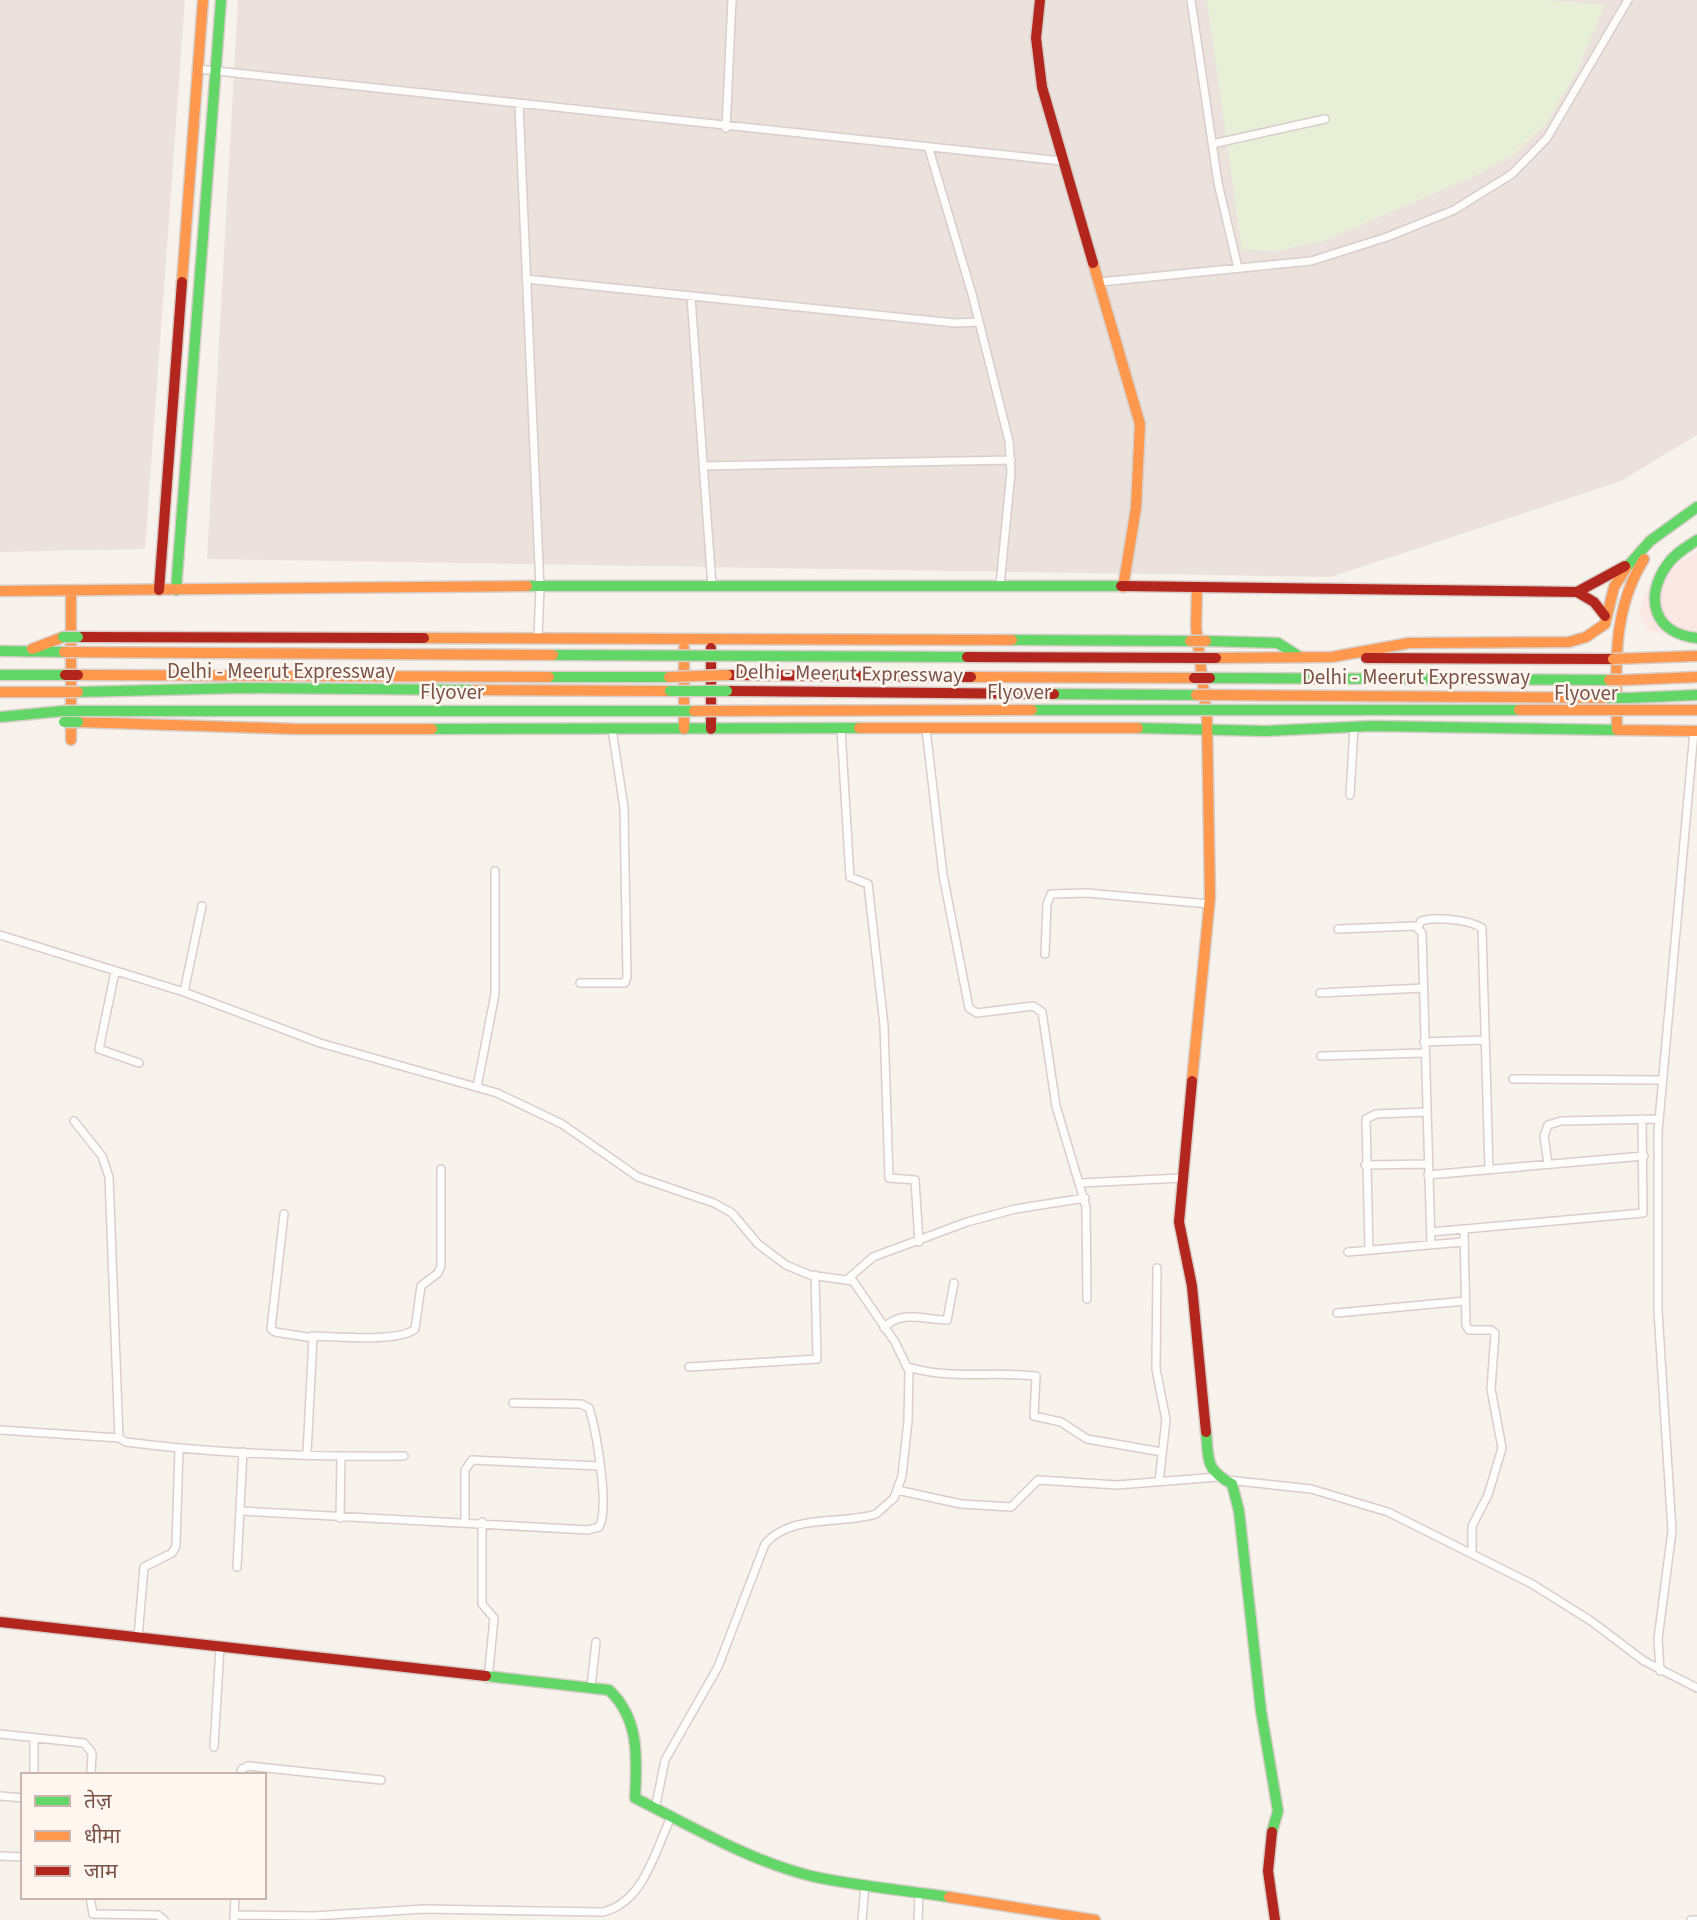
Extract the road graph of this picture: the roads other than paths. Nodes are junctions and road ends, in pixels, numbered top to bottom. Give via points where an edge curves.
1 (203, 0) edge
2 (221, 0) edge
3 (732, 0) edge
4 (1040, 0) edge
5 (1191, 0) edge
6 (1628, 0) edge
7 (198, 69) junction
8 (216, 72) junction
9 (519, 105) junction
10 (1325, 119) dead end
11 (726, 128) junction
12 (1212, 144) junction
13 (929, 149) junction
14 (1062, 161) junction
15 (1238, 268) junction
16 (526, 279) junction
17 (1100, 282) junction
18 (691, 296) junction
19 (979, 323) junction
20 (1011, 460) junction
21 (703, 466) junction
22 (1697, 508) edge
23 (1697, 538) edge
24 (1632, 567) junction
25 (1000, 585) junction
26 (712, 586) junction
27 (1123, 587) junction
28 (1196, 587) junction
29 (540, 588) junction
30 (159, 590) junction
31 (176, 590) junction
32 (0, 591) edge
33 (72, 592) junction
34 (1577, 592) junction
35 (1605, 620) junction
36 (538, 637) junction
37 (684, 638) junction
38 (711, 638) junction
39 (1697, 638) edge
40 (0, 651) edge
41 (26, 652) junction
42 (1697, 656) edge
43 (1300, 657) junction
44 (1332, 657) junction
45 (0, 675) edge
46 (1697, 677) edge
47 (0, 692) edge
48 (1697, 695) edge
49 (1697, 710) edge
50 (63, 716) junction
51 (0, 717) edge
52 (1207, 727) junction
53 (1354, 727) junction
54 (612, 729) junction
55 (684, 729) junction
56 (710, 729) junction
57 (841, 729) junction
58 (926, 729) junction
59 (1617, 730) junction
60 (1695, 731) edge
61 (71, 740) dead end
62 (1350, 795) dead end
63 (495, 871) dead end
64 (1209, 904) junction
65 (202, 906) dead end
66 (1418, 927) junction
67 (1338, 929) dead end
68 (0, 935) edge
69 (1045, 954) dead end
70 (115, 972) junction
71 (580, 983) dead end
72 (1423, 988) junction
73 (184, 992) junction
74 (1320, 993) dead end
75 (1483, 1040) junction
76 (1424, 1042) junction
77 (1424, 1053) junction
78 (1321, 1056) dead end
79 (139, 1063) dead end
80 (1513, 1079) dead end
81 (1662, 1080) junction
82 (477, 1087) junction
83 (1426, 1112) junction
84 (1642, 1119) junction
85 (1659, 1119) junction
86 (74, 1121) dead end
87 (1644, 1156) junction
88 (1427, 1164) junction
89 (1548, 1164) junction
90 (1365, 1165) junction
91 (1489, 1168) junction
92 (441, 1169) dead end
93 (1428, 1175) junction
94 (1181, 1178) junction
95 (1081, 1183) junction
96 (1084, 1198) junction
97 (284, 1214) dead end
98 (1464, 1231) junction
99 (1431, 1232) junction
100 (919, 1242) junction
101 (1463, 1242) junction
102 (1432, 1245) junction
103 (1369, 1250) junction
104 (1348, 1252) dead end
105 (1157, 1268) dead end
106 (815, 1275) junction
107 (849, 1278) junction
108 (954, 1283) dead end
109 (1087, 1299) dead end
110 (1465, 1301) junction
111 (1337, 1312) dead end
112 (884, 1328) junction
113 (312, 1336) junction
114 (689, 1367) dead end
115 (908, 1367) junction
116 (513, 1403) dead end
117 (0, 1430) edge
118 (119, 1438) junction
119 (179, 1449) junction
120 (243, 1452) junction
121 (1162, 1452) junction
122 (307, 1453) junction
123 (404, 1456) dead end
124 (341, 1457) junction
125 (598, 1466) junction
126 (1223, 1478) junction
127 (1159, 1482) junction
128 (897, 1490) junction
129 (241, 1511) junction
130 (340, 1518) junction
131 (465, 1521) junction
132 (482, 1522) junction
133 (1472, 1553) junction
134 (237, 1567) dead end
135 (0, 1622) edge
136 (138, 1638) junction
137 (596, 1642) dead end
138 (220, 1647) junction
139 (1661, 1671) junction
140 (488, 1679) junction
141 (591, 1687) junction
142 (1697, 1688) edge
143 (0, 1734) edge
144 (34, 1739) junction
145 (214, 1747) dead end
146 (34, 1773) edge
147 (91, 1773) edge
148 (241, 1773) edge
149 (381, 1780) dead end
150 (0, 1796) edge
151 (21, 1798) edge
152 (655, 1809) junction
153 (671, 1817) junction
154 (0, 1856) edge
155 (21, 1857) edge
156 (865, 1885) junction
157 (919, 1894) junction
158 (90, 1899) edge
159 (235, 1899) edge
160 (121, 1917) edge
161 (234, 1918) edge
162 (164, 1920) edge
163 (862, 1920) edge
164 (918, 1920) edge
165 (1095, 1920) edge
166 (1275, 1920) edge
167 (1691, 1920) edge
168 (1697, 1920) edge

1 - 7 main road
2 - 8 main road
3 - 11 street
4 - 14 main road via 1038,63
5 - 12 street
6 - 15 street via 1547,138 1512,174 1454,210 1387,237 1311,261
7 - 8 street
7 - 30 main road
8 - 9 street
8 - 31 main road
9 - 11 street
9 - 16 street
10 - 12 street
11 - 13 street
12 - 15 street
13 - 14 street
13 - 19 street
14 - 17 main road
15 - 17 street
16 - 18 street
16 - 29 street
17 - 27 main road via 1140,424 1136,508
18 - 19 street
18 - 21 street
19 - 20 street
20 - 21 street
20 - 25 street
21 - 26 street
22 - 23 main road via 1685,523
22 - 24 main road via 1665,531
23 - 39 main road via 1667,565 1656,605 1658,622 1664,628 1674,636
24 - 34 main road
24 - 35 main road via 1610,592
24 - 59 main road via 1618,615
25 - 26 main road
25 - 27 main road
26 - 29 main road
27 - 28 main road
28 - 34 main road
28 - 52 main road
29 - 31 main road
29 - 36 street
30 - 31 main road
30 - 33 main road
32 - 33 main road
33 - 61 main road
34 - 35 main road via 1594,602
35 - 44 main road via 1586,636 1569,642 1409,643
36 - 37 main road
36 - 41 main road, bridge via 63,637
37 - 38 main road
37 - 55 main road
38 - 43 main road, bridge via 1278,643
38 - 56 main road
40 - 41 main road, Flyover
41 - 43 main road, Flyover, bridge
42 - 44 main road, Flyover, bridge
43 - 44 main road, Flyover
45 - 46 main road, Delhi - Meerut Expressway, bridge
47 - 48 main road, Delhi - Meerut Expressway, bridge via 240,688
49 - 50 main road, Flyover, bridge
50 - 51 main road, Flyover via 46,711
50 - 54 main road, bridge via 78,722 297,729
52 - 53 main road via 1267,731
52 - 58 main road
52 - 64 main road
53 - 59 main road
53 - 62 street
54 - 55 main road
54 - 71 street via 624,808 627,977 618,985
55 - 56 main road
56 - 57 main road
57 - 58 main road
57 - 100 street via 850,877 868,884 884,1025 889,1178 915,1180
58 - 95 street via 947,901 969,1008 977,1013 1040,1008 1056,1106
59 - 60 main road
60 - 81 street
63 - 82 street via 495,994
64 - 69 street via 1112,894 1051,894
64 - 94 main road
65 - 73 street
66 - 67 street
66 - 72 street
66 - 75 street via 1428,919 1470,923 1482,929
68 - 70 street
70 - 73 street
70 - 79 street via 99,1049
72 - 74 street
72 - 76 street
73 - 82 street via 320,1043
75 - 76 street
75 - 91 street
76 - 77 street
77 - 78 street
77 - 83 street
80 - 81 street
81 - 85 street
82 - 106 street via 552,1118 638,1177 732,1213 776,1258 797,1271
83 - 88 street
83 - 90 street via 1370,1116 1365,1125
84 - 85 street
84 - 87 street
84 - 89 street via 1548,1125 1544,1136
85 - 139 street via 1658,1311 1672,1531 1658,1640
86 - 118 street via 97,1150 109,1177
87 - 89 street
87 - 98 street via 1643,1213
88 - 90 street
88 - 93 street
89 - 91 street
90 - 103 street
91 - 93 street
92 - 113 street via 441,1266 421,1286 415,1329 407,1334
93 - 99 street
94 - 95 street
94 - 126 main road via 1179,1222 1192,1286 1209,1464
95 - 96 street
96 - 100 street via 993,1214
96 - 109 street
97 - 113 street via 271,1329
98 - 99 street
98 - 101 street
99 - 102 street
100 - 107 street via 873,1257
101 - 102 street
101 - 110 street
102 - 103 street
103 - 104 street
105 - 121 street via 1156,1369 1166,1420
106 - 107 street
106 - 114 street via 817,1359
107 - 112 street
108 - 112 street via 947,1320 901,1316
110 - 111 street
110 - 133 street via 1468,1328 1494,1333 1491,1389 1502,1445 1488,1495 1472,1526
112 - 115 street
113 - 122 street
115 - 121 street via 943,1376 977,1372 1036,1376 1034,1416 1061,1422 1087,1439
115 - 128 street via 907,1445
116 - 125 street via 589,1408
117 - 118 street
118 - 119 street
119 - 120 street
119 - 136 street via 176,1546 172,1553 144,1567
120 - 122 street
120 - 129 street
121 - 127 street
122 - 124 street
123 - 124 street
124 - 130 street
125 - 131 street via 468,1461
125 - 132 street via 599,1527
126 - 127 street
126 - 133 street via 1331,1493 1388,1512
126 - 166 main road via 1236,1491 1261,1711 1276,1790 1277,1822 1269,1843 1268,1871
127 - 128 street via 1117,1485 1038,1480 1011,1507 961,1504
128 - 152 street via 876,1514 790,1527 765,1544 718,1667 665,1759
129 - 130 street
129 - 134 street
130 - 131 street
131 - 132 street
132 - 140 street via 482,1604 494,1618
133 - 139 street via 1555,1598
135 - 136 main road
136 - 138 main road
137 - 141 street
138 - 140 main road
138 - 145 street
139 - 142 street
140 - 141 main road
141 - 152 main road via 609,1690 619,1699 638,1751 635,1798
143 - 144 street
144 - 146 street
144 - 147 street via 84,1743 92,1753
148 - 149 street via 248,1766
150 - 151 street
152 - 153 main road
153 - 156 main road via 788,1869
153 - 161 street via 634,1894 623,1906 603,1913 424,1909
154 - 155 street
156 - 157 main road
156 - 163 street
157 - 164 street
157 - 165 main road
158 - 160 street via 93,1914
159 - 161 street
160 - 162 street via 158,1915
167 - 168 street

